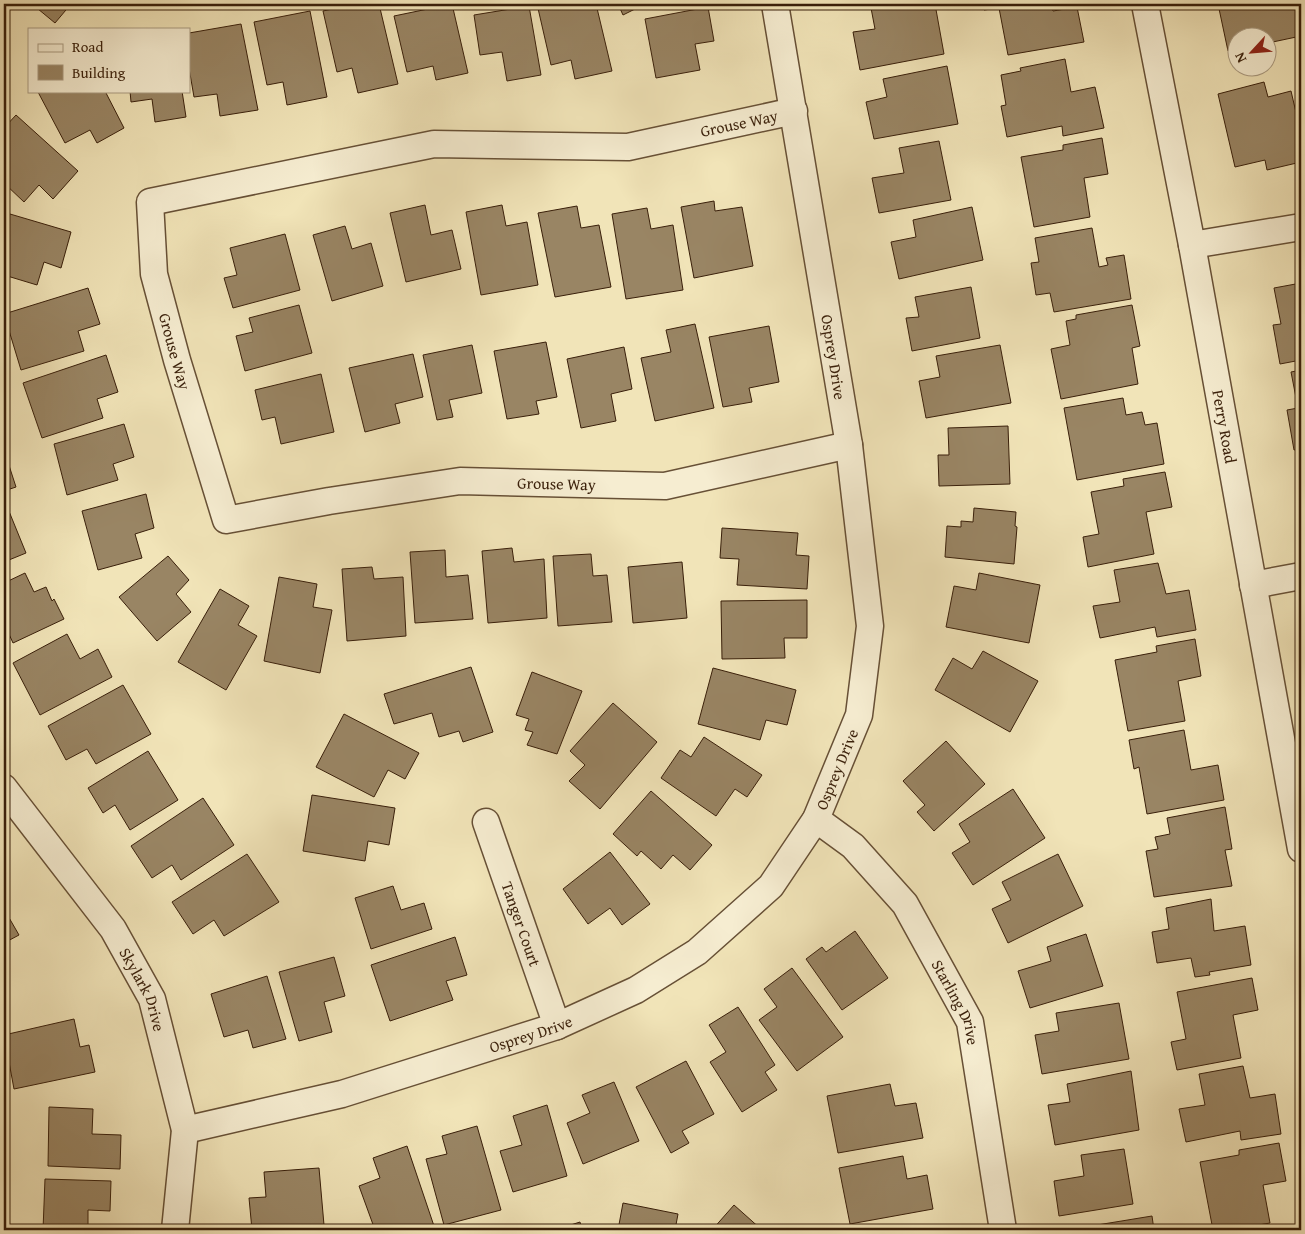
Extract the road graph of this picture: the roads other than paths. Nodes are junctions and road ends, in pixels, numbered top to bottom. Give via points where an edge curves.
1 (775, 4) edge
2 (1145, 4) edge
3 (794, 111) junction
4 (1301, 227) edge
5 (1192, 245) junction
6 (849, 445) junction
7 (1301, 576) edge
8 (1253, 585) junction
9 (4, 788) edge
10 (816, 819) junction
11 (486, 822) dead end
12 (1301, 849) edge
13 (557, 1026) junction
14 (185, 1130) junction
15 (175, 1230) edge
16 (1003, 1230) edge

1 - 3 street, Osprey Drive
2 - 5 street, Perry Road
3 - 6 street, Osprey Drive
3 - 6 street, Grouse Way via 628,148 434,144 150,202 154,274 226,520 460,482 665,486
4 - 5 street
5 - 8 street, Perry Road
6 - 10 street, Osprey Drive via 870,626 859,715
7 - 8 street
8 - 12 street, Perry Road
9 - 14 street, Skylark Drive via 113,929 152,999
10 - 13 street, Osprey Drive via 771,886 697,952 636,990
10 - 16 street, Starling Drive via 853,846 905,904 970,1022
11 - 13 street, Tanger Court
13 - 14 street, Osprey Drive via 342,1094
14 - 15 street, Skylark Drive

